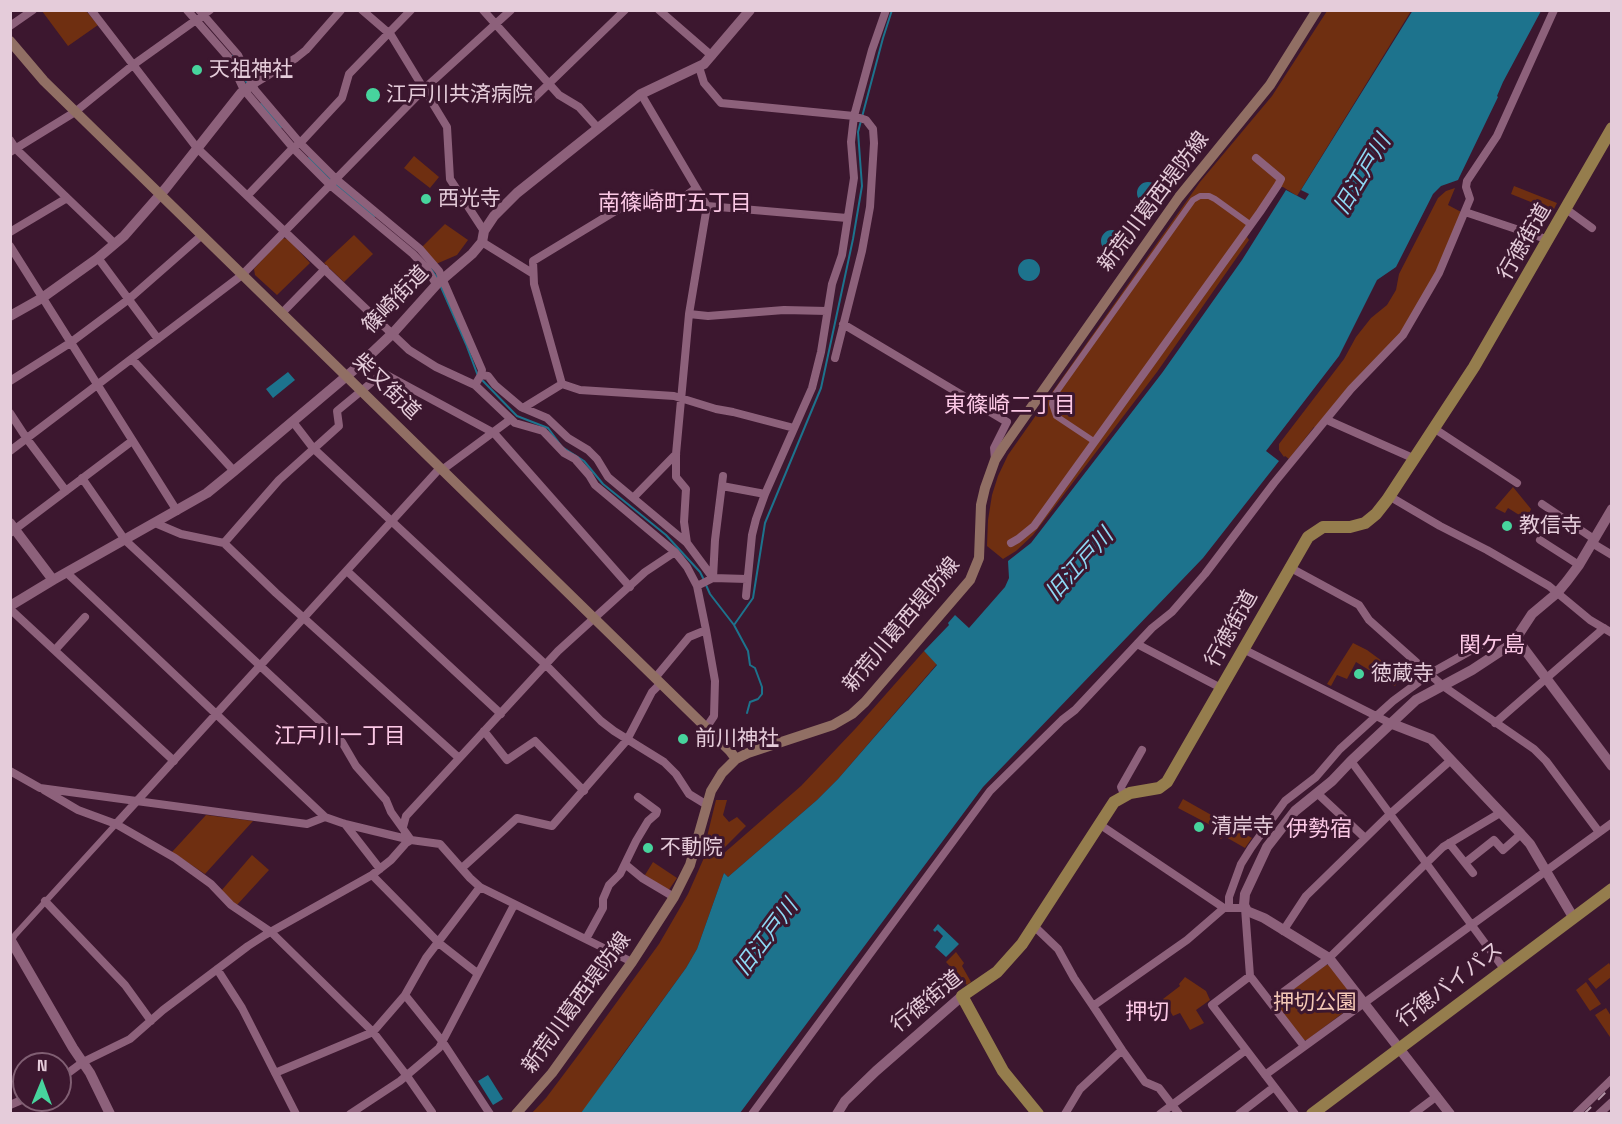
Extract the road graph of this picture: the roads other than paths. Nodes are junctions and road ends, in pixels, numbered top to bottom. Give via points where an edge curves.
1 (33, 10) edge
2 (91, 10) edge
3 (188, 10) edge
4 (341, 10) edge
5 (362, 10) edge
6 (411, 10) edge
7 (483, 10) edge
8 (511, 10) edge
9 (625, 10) edge
10 (659, 10) edge
11 (750, 10) edge
12 (886, 10) edge
13 (1317, 10) edge
14 (1554, 10) edge
15 (202, 14) edge
16 (496, 24) junction
17 (10, 26) edge
18 (390, 32) junction
19 (10, 41) edge
20 (712, 56) junction
21 (133, 65) junction
22 (699, 67) junction
23 (550, 84) junction
24 (248, 87) junction
25 (424, 89) junction
26 (641, 94) junction
27 (531, 101) dead end
28 (75, 112) junction
29 (854, 116) junction
30 (597, 127) junction
31 (1609, 137) edge
32 (10, 140) edge
33 (297, 145) junction
34 (197, 148) junction
35 (13, 150) edge
36 (1256, 158) dead end
37 (333, 182) junction
38 (695, 189) junction
39 (160, 195) junction
40 (248, 195) junction
41 (67, 198) junction
42 (707, 206) junction
43 (1566, 209) junction
44 (1465, 212) junction
45 (847, 218) junction
46 (1251, 225) junction
47 (1592, 228) dead end
48 (285, 231) junction
49 (10, 232) edge
50 (202, 235) junction
51 (483, 236) junction
52 (1549, 240) junction
53 (114, 244) junction
54 (10, 246) edge
55 (98, 258) junction
56 (325, 269) junction
57 (532, 273) junction
58 (242, 274) junction
59 (439, 282) junction
60 (42, 298) junction
61 (129, 299) junction
62 (827, 311) junction
63 (282, 313) junction
64 (689, 314) junction
65 (10, 316) edge
66 (843, 324) junction
67 (393, 333) junction
68 (158, 339) junction
69 (70, 343) junction
70 (836, 358) dead end
71 (132, 359) junction
72 (481, 375) junction
73 (346, 376) junction
74 (10, 381) edge
75 (562, 384) junction
76 (97, 385) junction
77 (475, 385) junction
78 (362, 391) junction
79 (681, 399) junction
80 (523, 408) junction
81 (10, 413) edge
82 (511, 419) junction
83 (1328, 420) junction
84 (293, 422) junction
85 (794, 428) junction
86 (1435, 429) junction
87 (494, 432) junction
88 (27, 439) junction
89 (132, 441) junction
90 (1095, 442) junction
91 (314, 448) junction
92 (10, 451) edge
93 (676, 454) junction
94 (1415, 459) junction
95 (995, 460) junction
96 (441, 469) junction
97 (234, 471) junction
98 (723, 476) dead end
99 (82, 478) junction
100 (1517, 483) dead end
101 (722, 486) junction
102 (66, 491) junction
103 (765, 494) junction
104 (1389, 496) junction
105 (633, 498) junction
106 (1542, 504) dead end
107 (1611, 509) edge
108 (177, 511) junction
109 (392, 522) junction
110 (155, 523) junction
111 (12, 528) edge
112 (125, 540) junction
113 (1540, 540) dead end
114 (1593, 541) junction
115 (224, 543) junction
116 (687, 543) junction
117 (1011, 543) dead end
118 (675, 552) junction
119 (1611, 555) edge
120 (1579, 565) junction
121 (1289, 567) junction
122 (347, 571) junction
123 (67, 573) junction
124 (713, 578) junction
125 (747, 579) junction
126 (53, 580) junction
127 (697, 586) junction
128 (630, 587) junction
129 (1557, 593) junction
130 (746, 596) dead end
131 (10, 608) edge
132 (85, 617) dead end
133 (304, 618) junction
134 (594, 619) junction
135 (706, 630) junction
136 (1608, 631) edge
137 (1516, 638) junction
138 (1137, 644) junction
139 (1481, 645) dead end
140 (1243, 649) junction
141 (55, 650) junction
142 (546, 665) junction
143 (260, 666) junction
144 (1431, 673) junction
145 (1546, 678) junction
146 (658, 681) junction
147 (1443, 686) junction
148 (1221, 688) junction
149 (216, 714) junction
150 (501, 714) junction
151 (1376, 716) junction
152 (1390, 723) junction
153 (1495, 723) junction
154 (706, 728) junction
155 (484, 731) junction
156 (627, 740) junction
157 (1142, 750) dead end
158 (1334, 757) junction
159 (459, 758) junction
160 (736, 759) junction
161 (1451, 760) junction
162 (174, 761) junction
163 (1610, 762) edge
164 (1348, 764) junction
165 (10, 771) edge
166 (40, 788) junction
167 (584, 791) junction
168 (1124, 794) junction
169 (1317, 794) junction
170 (638, 797) dead end
171 (137, 801) junction
172 (707, 805) junction
173 (1500, 813) junction
174 (1390, 814) junction
175 (325, 817) junction
176 (1611, 822) edge
177 (116, 824) junction
178 (345, 824) junction
179 (1099, 824) junction
180 (403, 827) junction
181 (1599, 832) junction
182 (1521, 834) junction
183 (1365, 838) junction
184 (411, 840) junction
185 (1449, 843) junction
186 (1465, 863) junction
187 (625, 864) junction
188 (1426, 864) junction
189 (462, 868) junction
190 (380, 869) junction
191 (1546, 871) junction
192 (1473, 873) dead end
193 (372, 874) junction
194 (480, 887) junction
195 (1611, 888) edge
196 (674, 897) junction
197 (45, 901) junction
198 (514, 905) junction
199 (1226, 908) junction
200 (1245, 908) junction
201 (1573, 917) junction
202 (1470, 924) junction
203 (1034, 927) junction
204 (1283, 931) junction
205 (271, 932) junction
206 (586, 939) junction
207 (11, 940) edge
208 (438, 941) junction
209 (1329, 958) junction
210 (632, 962) junction
211 (217, 969) junction
212 (1504, 969) junction
213 (477, 973) junction
214 (1250, 976) junction
215 (405, 995) junction
216 (962, 996) junction
217 (1270, 1002) junction
218 (1364, 1002) junction
219 (1093, 1006) junction
220 (151, 1021) junction
221 (373, 1032) junction
222 (442, 1041) junction
223 (1304, 1046) junction
224 (1399, 1047) junction
225 (1122, 1050) junction
226 (1246, 1050) junction
227 (83, 1062) junction
228 (72, 1070) edge
229 (275, 1073) junction
230 (1265, 1075) junction
231 (407, 1076) junction
232 (1611, 1079) edge
233 (1274, 1087) junction
234 (1437, 1096) junction
235 (1611, 1102) edge
236 (1172, 1105) junction
237 (110, 1113) edge
238 (296, 1113) edge
239 (350, 1113) edge
240 (430, 1113) edge
241 (490, 1113) edge
242 (516, 1113) edge
243 (752, 1113) edge
244 (837, 1113) edge
245 (1038, 1113) edge
246 (1065, 1113) edge
247 (1160, 1113) edge
248 (1179, 1113) edge
249 (1239, 1113) edge
250 (1295, 1113) edge
251 (1312, 1113) edge
252 (1413, 1113) edge
253 (1450, 1113) edge
254 (1578, 1113) edge
255 (1599, 1113) edge

1 - 17 street
2 - 21 street
3 - 15 street
4 - 24 street via 306,50
5 - 18 street
6 - 18 street
7 - 16 street
8 - 16 street
9 - 23 street
10 - 20 street
11 - 20 street, 篠崎街道
12 - 29 street
13 - 95 main road, 新荒川葛西堤防線 via 1270,86 1179,197
14 - 44 street via 1497,136 1467,182 1470,197
15 - 21 street
15 - 24 street
16 - 23 street
16 - 25 street
18 - 25 street
18 - 33 street via 349,74 342,98
19 - 28 main road, 柴又街道
20 - 22 street, 篠崎街道
21 - 28 street
21 - 34 street
22 - 26 street, 篠崎街道
22 - 29 street via 704,83 722,103
23 - 27 street
23 - 30 street
24 - 33 street
24 - 34 street
25 - 37 street
25 - 51 street via 447,127 450,179
26 - 30 street, 篠崎街道
26 - 38 street
28 - 35 street
28 - 39 main road, 柴又街道
29 - 45 street via 854,178
29 - 66 street via 866,120 873,129 873,173 862,252
30 - 51 street, 篠崎街道 via 517,193 494,216
31 - 43 main road, 行徳街道
32 - 35 street
33 - 37 street
33 - 40 street
34 - 39 street
34 - 40 street
35 - 41 street
36 - 46 street via 1281,178
37 - 48 street
37 - 59 street via 420,249 439,271
38 - 42 street
38 - 57 street via 684,197 667,200 652,193 622,207 532,261
39 - 50 main road, 柴又街道
39 - 53 street
40 - 48 street
41 - 49 street
41 - 53 street
42 - 45 street
42 - 64 street
43 - 47 street
43 - 52 main road, 行徳街道
44 - 52 street
44 - 83 street via 1440,273 1408,327
45 - 62 street
46 - 90 street
46 - 90 street via 1215,198 1200,196 1192,200 1053,397 1056,416
48 - 56 street
48 - 58 street
50 - 58 main road, 柴又街道
50 - 61 street
51 - 57 street
51 - 59 street, 篠崎街道 via 472,254
52 - 86 main road, 行徳街道
53 - 55 street
54 - 60 street
55 - 60 street
55 - 61 street
56 - 63 street
56 - 67 street
57 - 75 street
58 - 63 main road, 柴又街道
58 - 68 street
59 - 67 street, 篠崎街道
59 - 72 street via 468,337
60 - 65 street
60 - 69 street
61 - 68 street
61 - 69 street
62 - 64 street
62 - 85 street via 812,388
63 - 73 main road, 柴又街道
64 - 79 street
66 - 70 street
66 - 95 street via 1007,422 994,448
67 - 73 street, 篠崎街道
67 - 77 street via 409,350
68 - 71 street
69 - 74 street
69 - 76 street
71 - 76 street
71 - 97 street
72 - 77 street
72 - 80 street via 488,376
73 - 78 main road, 柴又街道
73 - 84 street, 篠崎街道
75 - 79 street via 580,390
75 - 80 street
76 - 88 street
76 - 89 street
77 - 82 street
78 - 87 street via 383,373
78 - 91 street via 337,411 339,426
78 - 96 main road, 柴又街道
79 - 85 street
79 - 93 street
80 - 105 street via 547,418 588,450 608,477
81 - 88 street
82 - 87 street
82 - 118 street via 543,432 575,459 595,485
83 - 94 street
83 - 138 street via 1274,483 1206,574
84 - 91 street
84 - 97 street, 篠崎街道
85 - 103 street
86 - 94 main road, 行徳街道
86 - 100 street
87 - 96 street
87 - 128 street
88 - 92 street
88 - 102 street
89 - 99 street
89 - 108 street
90 - 117 street via 1034,526
91 - 109 street
91 - 115 street via 279,480
93 - 105 street
93 - 116 street via 676,477 686,489
94 - 104 main road, 行徳街道
95 - 160 main road, 新荒川葛西堤防線 via 983,496 979,558 973,573 865,702 833,725
96 - 109 street
96 - 134 main road, 柴又街道
97 - 108 street, 篠崎街道
98 - 101 street
99 - 102 street
99 - 112 street
101 - 103 street
101 - 124 street
102 - 111 street
103 - 125 street via 752,535
104 - 121 main road, 行徳街道 via 1365,523 1317,529
104 - 129 street
105 - 116 street
106 - 114 street
107 - 114 street
108 - 110 street, 篠崎街道
109 - 122 street
109 - 142 street
110 - 112 street, 篠崎街道
110 - 115 street via 181,534
111 - 126 street
112 - 123 street, 篠崎街道
112 - 143 street
113 - 120 street
114 - 119 street
114 - 120 street
115 - 133 street
116 - 124 street
118 - 127 street
118 - 128 street
120 - 129 street
121 - 140 main road, 行徳街道
121 - 144 street via 1359,605 1369,620
122 - 133 street
122 - 150 street
123 - 126 street, 篠崎街道
123 - 149 street
124 - 125 street
124 - 127 street
125 - 130 street
126 - 131 street, 篠崎街道
127 - 135 street
128 - 134 street
129 - 136 street
129 - 137 street via 1532,614
131 - 141 street
132 - 141 street
133 - 143 street
133 - 159 street
134 - 142 street
134 - 146 main road, 柴又街道
135 - 146 street via 689,637
135 - 154 street via 716,681 714,716
136 - 145 street
137 - 145 street
137 - 147 street via 1490,659
138 - 148 street
138 - 243 street via 990,791
139 - 144 street
140 - 148 main road, 行徳街道
140 - 151 street
141 - 162 street
142 - 150 street
142 - 156 street via 601,721
143 - 149 street
143 - 180 street via 342,742
144 - 147 street
144 - 151 street
145 - 153 street
145 - 163 street
146 - 154 main road, 柴又街道
146 - 156 street
147 - 152 street via 1416,700
147 - 153 street
148 - 168 main road, 行徳街道 via 1167,782 1153,790
149 - 162 street
149 - 175 street
150 - 155 street
151 - 152 street
151 - 158 street
152 - 161 street via 1431,739
152 - 164 street
153 - 181 street via 1546,761
154 - 160 main road, 柴又街道
155 - 159 street
155 - 167 street via 507,760 535,741
156 - 167 street
156 - 172 street via 664,762 690,794
157 - 168 street via 1121,787
158 - 164 street
158 - 199 street via 1316,777 1284,801 1251,848
159 - 180 street via 406,816
160 - 172 main road, 新荒川葛西堤防線 via 714,784
161 - 173 street
161 - 174 street
162 - 171 street
164 - 169 street
164 - 174 street
165 - 166 street
166 - 171 street
166 - 177 street via 78,810
167 - 189 street via 552,826 517,818
168 - 179 main road, 行徳街道
169 - 183 street
169 - 200 street via 1295,811 1267,847 1245,894
170 - 187 street via 657,811
171 - 175 street via 307,824
171 - 177 street
172 - 196 main road, 新荒川葛西堤防線 via 690,865
173 - 182 street
173 - 185 street
174 - 183 street
174 - 188 street
175 - 178 street
176 - 181 street
177 - 197 street
177 - 205 street via 175,858 211,884 231,905
178 - 184 street
178 - 190 street
179 - 199 street
179 - 203 main road, 行徳街道
180 - 184 street
181 - 191 street
182 - 186 street via 1503,850 1494,840
182 - 191 street
183 - 204 street via 1306,896
184 - 189 street via 440,844
184 - 190 street
185 - 186 street
185 - 188 street
186 - 192 street
187 - 196 street
187 - 206 street via 609,885 603,908
188 - 202 street
188 - 209 street
189 - 194 street
190 - 193 street
191 - 201 street
191 - 202 street
193 - 205 street
193 - 208 street
194 - 198 street
194 - 208 street
195 - 201 main road, 行徳バイパス
196 - 210 main road, 新荒川葛西堤防線
197 - 207 street
197 - 220 street via 125,985
198 - 206 street
198 - 213 street
199 - 200 street
199 - 219 street
200 - 204 street
200 - 214 street
201 - 212 main road, 行徳バイパス
202 - 212 street
202 - 218 street
203 - 216 main road, 行徳街道 via 998,972
203 - 219 street via 1058,949
204 - 209 street
205 - 211 street
205 - 221 street
206 - 210 street
207 - 227 street
208 - 213 street
208 - 215 street
209 - 217 street
209 - 218 street
210 - 242 main road, 新荒川葛西堤防線 via 552,1072
211 - 220 street
211 - 229 street
212 - 224 main road, 行徳バイパス
213 - 222 street
214 - 217 street
214 - 226 street via 1212,1005
215 - 221 street
215 - 222 street
216 - 244 street, 行徳街道 via 876,1071
216 - 245 main road via 1003,1071
217 - 223 street
218 - 223 street
218 - 224 street
219 - 225 street
220 - 227 street via 130,1039
221 - 229 street
221 - 231 street
222 - 231 street
222 - 241 street
223 - 230 street
224 - 234 street
224 - 251 main road, 行徳バイパス
225 - 236 street via 1145,1082 1160,1088
225 - 246 street via 1080,1089
226 - 230 street
226 - 236 street
227 - 228 street
227 - 237 street
229 - 238 street
230 - 233 street
231 - 239 street
231 - 240 street
232 - 254 street
233 - 249 street
233 - 250 street
234 - 252 street
234 - 253 street
235 - 255 street
236 - 247 street
236 - 248 street

